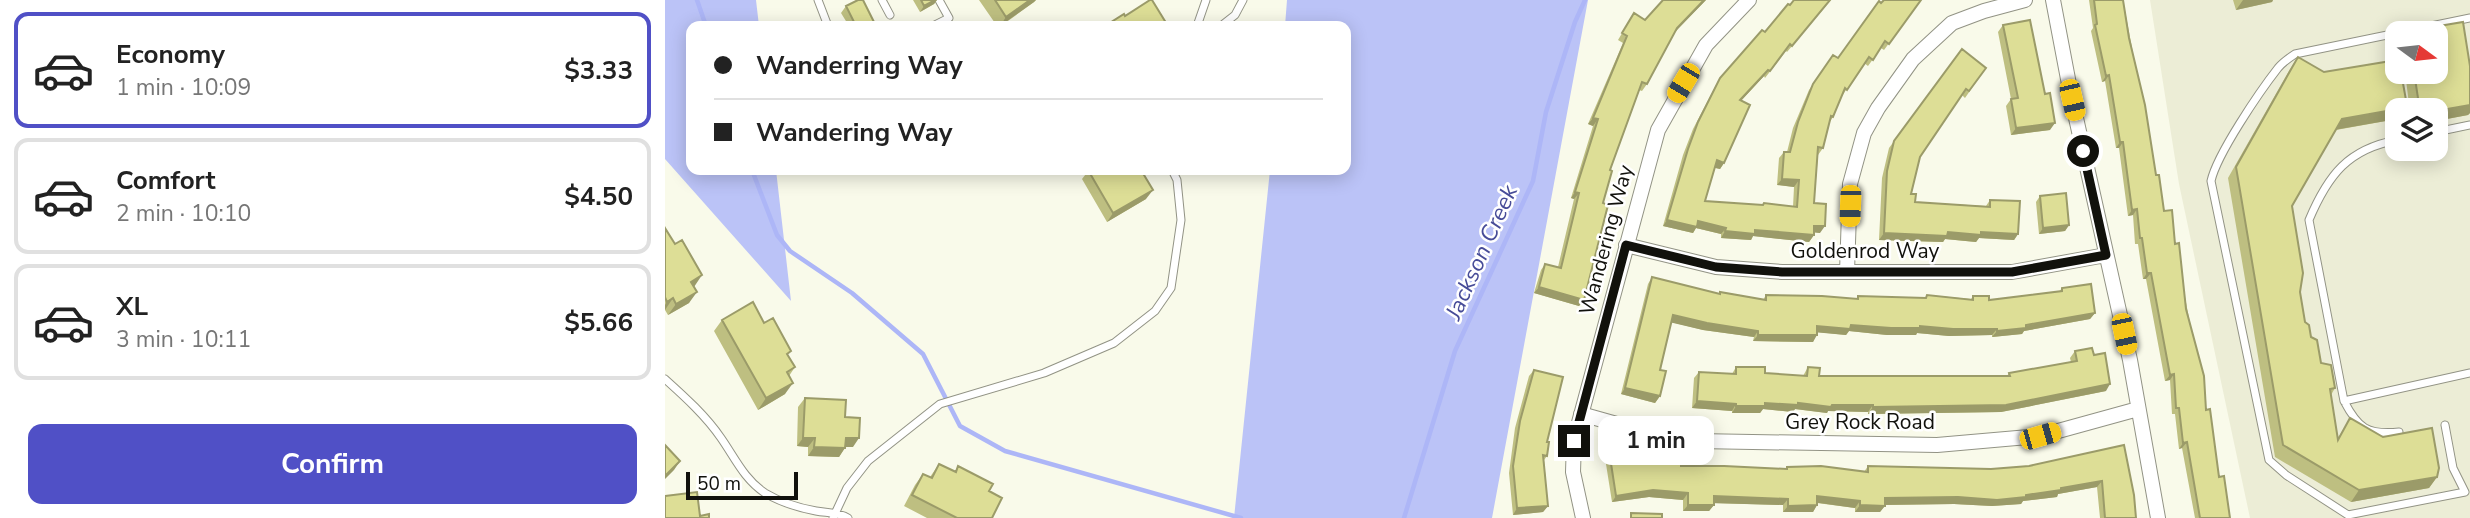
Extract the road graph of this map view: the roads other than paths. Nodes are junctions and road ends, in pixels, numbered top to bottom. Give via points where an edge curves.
1 (818, 0) edge
2 (882, 0) edge
3 (939, 0) edge
4 (1206, 0) edge
5 (1243, 0) edge
6 (1749, 0) edge
7 (2025, 0) edge
8 (2053, 0) edge
9 (890, 15) dead end
10 (2470, 18) edge
11 (826, 21) edge
12 (943, 21) edge
13 (1199, 21) edge
14 (1227, 21) edge
15 (2448, 22) edge
16 (2385, 35) edge
17 (2470, 125) edge
18 (2448, 130) edge
19 (2385, 142) edge
20 (1174, 175) edge
21 (1626, 245) junction
22 (2106, 255) junction
23 (1847, 272) junction
24 (2470, 373) edge
25 (665, 379) edge
26 (2344, 401) junction
27 (2138, 409) junction
28 (1581, 414) junction
29 (2445, 425) dead end
30 (2399, 432) edge
31 (834, 515) edge
32 (848, 518) edge
33 (1583, 518) edge
34 (2158, 518) edge

1 - 11 lane
2 - 9 lane
3 - 12 lane via 949,18
4 - 13 lane
5 - 14 lane
6 - 21 street, Wandering Way via 1706,45 1658,130
7 - 23 street via 1952,23 1913,59 1878,108 1864,133 1850,184
8 - 22 street
10 - 15 lane
16 - 29 lane via 2295,54 2280,65 2214,169 2211,181 2269,460 2348,515 2465,492 2453,468
17 - 18 lane
19 - 26 lane via 2345,161 2318,198 2309,220
20 - 31 lane via 1181,220 1171,288 1155,311 1114,343 1044,373 940,404 868,461 846,488
21 - 23 street, Goldenrod Way via 1716,267
21 - 28 street, Wandering Way
22 - 23 street, Goldenrod Way via 2012,272
22 - 27 street
24 - 26 lane
25 - 31 lane via 687,398 721,437 745,475 764,492 780,501
26 - 30 lane via 2354,421 2378,434
27 - 28 street, Grey Rock Road via 2040,436 1937,445 1697,441 1663,437
27 - 34 street
28 - 33 street, Wandering Way via 1573,472
31 - 32 lane

